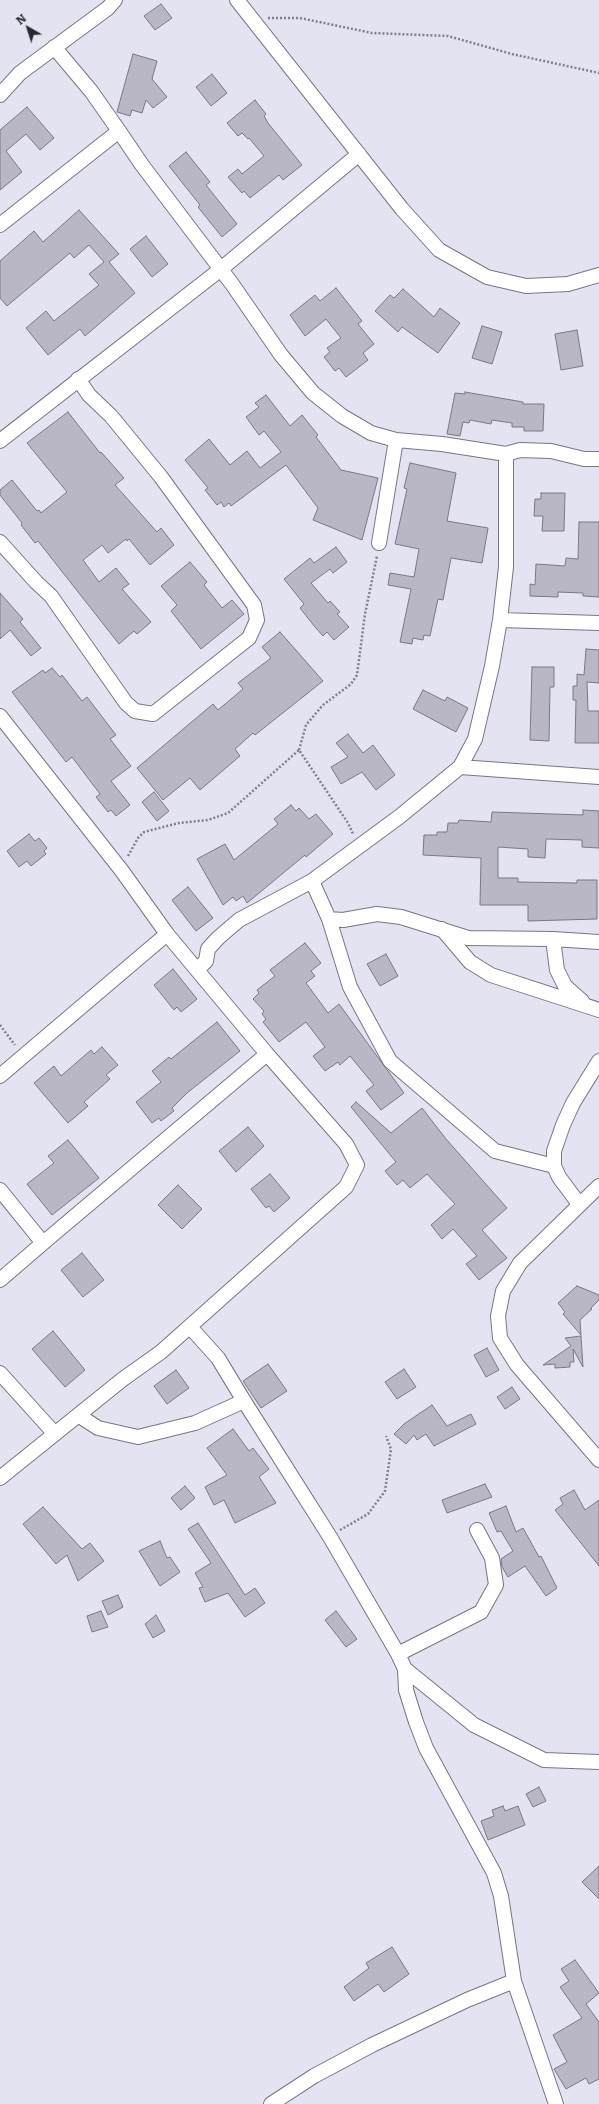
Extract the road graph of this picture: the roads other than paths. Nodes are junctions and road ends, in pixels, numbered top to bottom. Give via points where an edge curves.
1 (115, 0) edge
2 (237, 0) edge
3 (54, 47) junction
4 (0, 95) edge
5 (120, 131) junction
6 (358, 154) junction
7 (0, 225) edge
8 (221, 269) junction
9 (599, 275) edge
10 (78, 379) junction
11 (396, 440) junction
12 (0, 441) edge
13 (506, 454) junction
14 (599, 459) edge
15 (0, 542) edge
16 (379, 543) road end
17 (500, 620) junction
18 (599, 623) edge
19 (0, 716) edge
20 (460, 767) junction
21 (599, 777) edge
22 (312, 881) junction
23 (329, 919) junction
24 (441, 928) junction
25 (167, 934) junction
26 (553, 939) junction
27 (599, 942) edge
28 (197, 970) junction
29 (586, 1004) junction
30 (599, 1010) edge
31 (267, 1054) junction
32 (599, 1061) edge
33 (0, 1076) edge
34 (554, 1166) junction
35 (599, 1186) edge
36 (0, 1190) edge
37 (579, 1204) junction
38 (44, 1243) junction
39 (0, 1280) edge
40 (190, 1327) junction
41 (0, 1373) edge
42 (244, 1402) junction
43 (78, 1415) junction
44 (55, 1434) junction
45 (599, 1460) edge
46 (0, 1478) edge
47 (477, 1530) dead end
48 (398, 1654) junction
49 (405, 1669) junction
50 (599, 1762) edge
51 (514, 1981) junction
52 (271, 2104) edge
53 (556, 2104) edge

1 - 3 street via 108,8
2 - 6 street
3 - 4 street via 20,73
3 - 5 street
5 - 7 street
5 - 8 street via 142,165
6 - 8 street
6 - 9 street via 439,250 487,277 526,286 568,284
8 - 10 street
8 - 11 street via 281,355 313,393 342,416 371,434
10 - 12 street
10 - 15 street via 161,477 254,605 257,620 249,638 153,714 135,711 126,703 51,596 31,578
11 - 13 street
11 - 16 street
13 - 14 street via 520,450 551,451 584,460
13 - 17 street via 506,567
17 - 18 street
17 - 20 street via 475,739
19 - 25 street via 122,871
20 - 21 street
20 - 22 street via 399,817
22 - 23 street
22 - 28 street via 239,920 208,949 206,961
23 - 24 street via 343,920 377,914 401,917
23 - 34 street via 350,987 390,1061 495,1151
24 - 26 street via 468,938
24 - 29 street via 470,962 490,975
25 - 28 street
25 - 33 street
26 - 27 street
26 - 29 street via 557,970 562,981
28 - 31 street
29 - 30 street
31 - 38 street
31 - 40 street via 346,1144 357,1166 346,1187
32 - 34 street via 573,1103 563,1125 554,1151
34 - 37 street
35 - 37 street
36 - 38 street
37 - 45 street via 520,1263 503,1291 498,1316 500,1338 517,1365
38 - 39 street
40 - 42 street via 218,1358
40 - 43 street
41 - 44 street
42 - 43 street via 196,1423 138,1437 98,1428
42 - 48 street via 330,1537
43 - 44 street
44 - 46 street
47 - 48 street via 492,1558 496,1585 481,1612
48 - 49 street
49 - 50 street via 474,1725 544,1760
49 - 51 street via 406,1690 426,1748 494,1873 502,1896
51 - 52 street via 372,2044 314,2076
51 - 53 street

